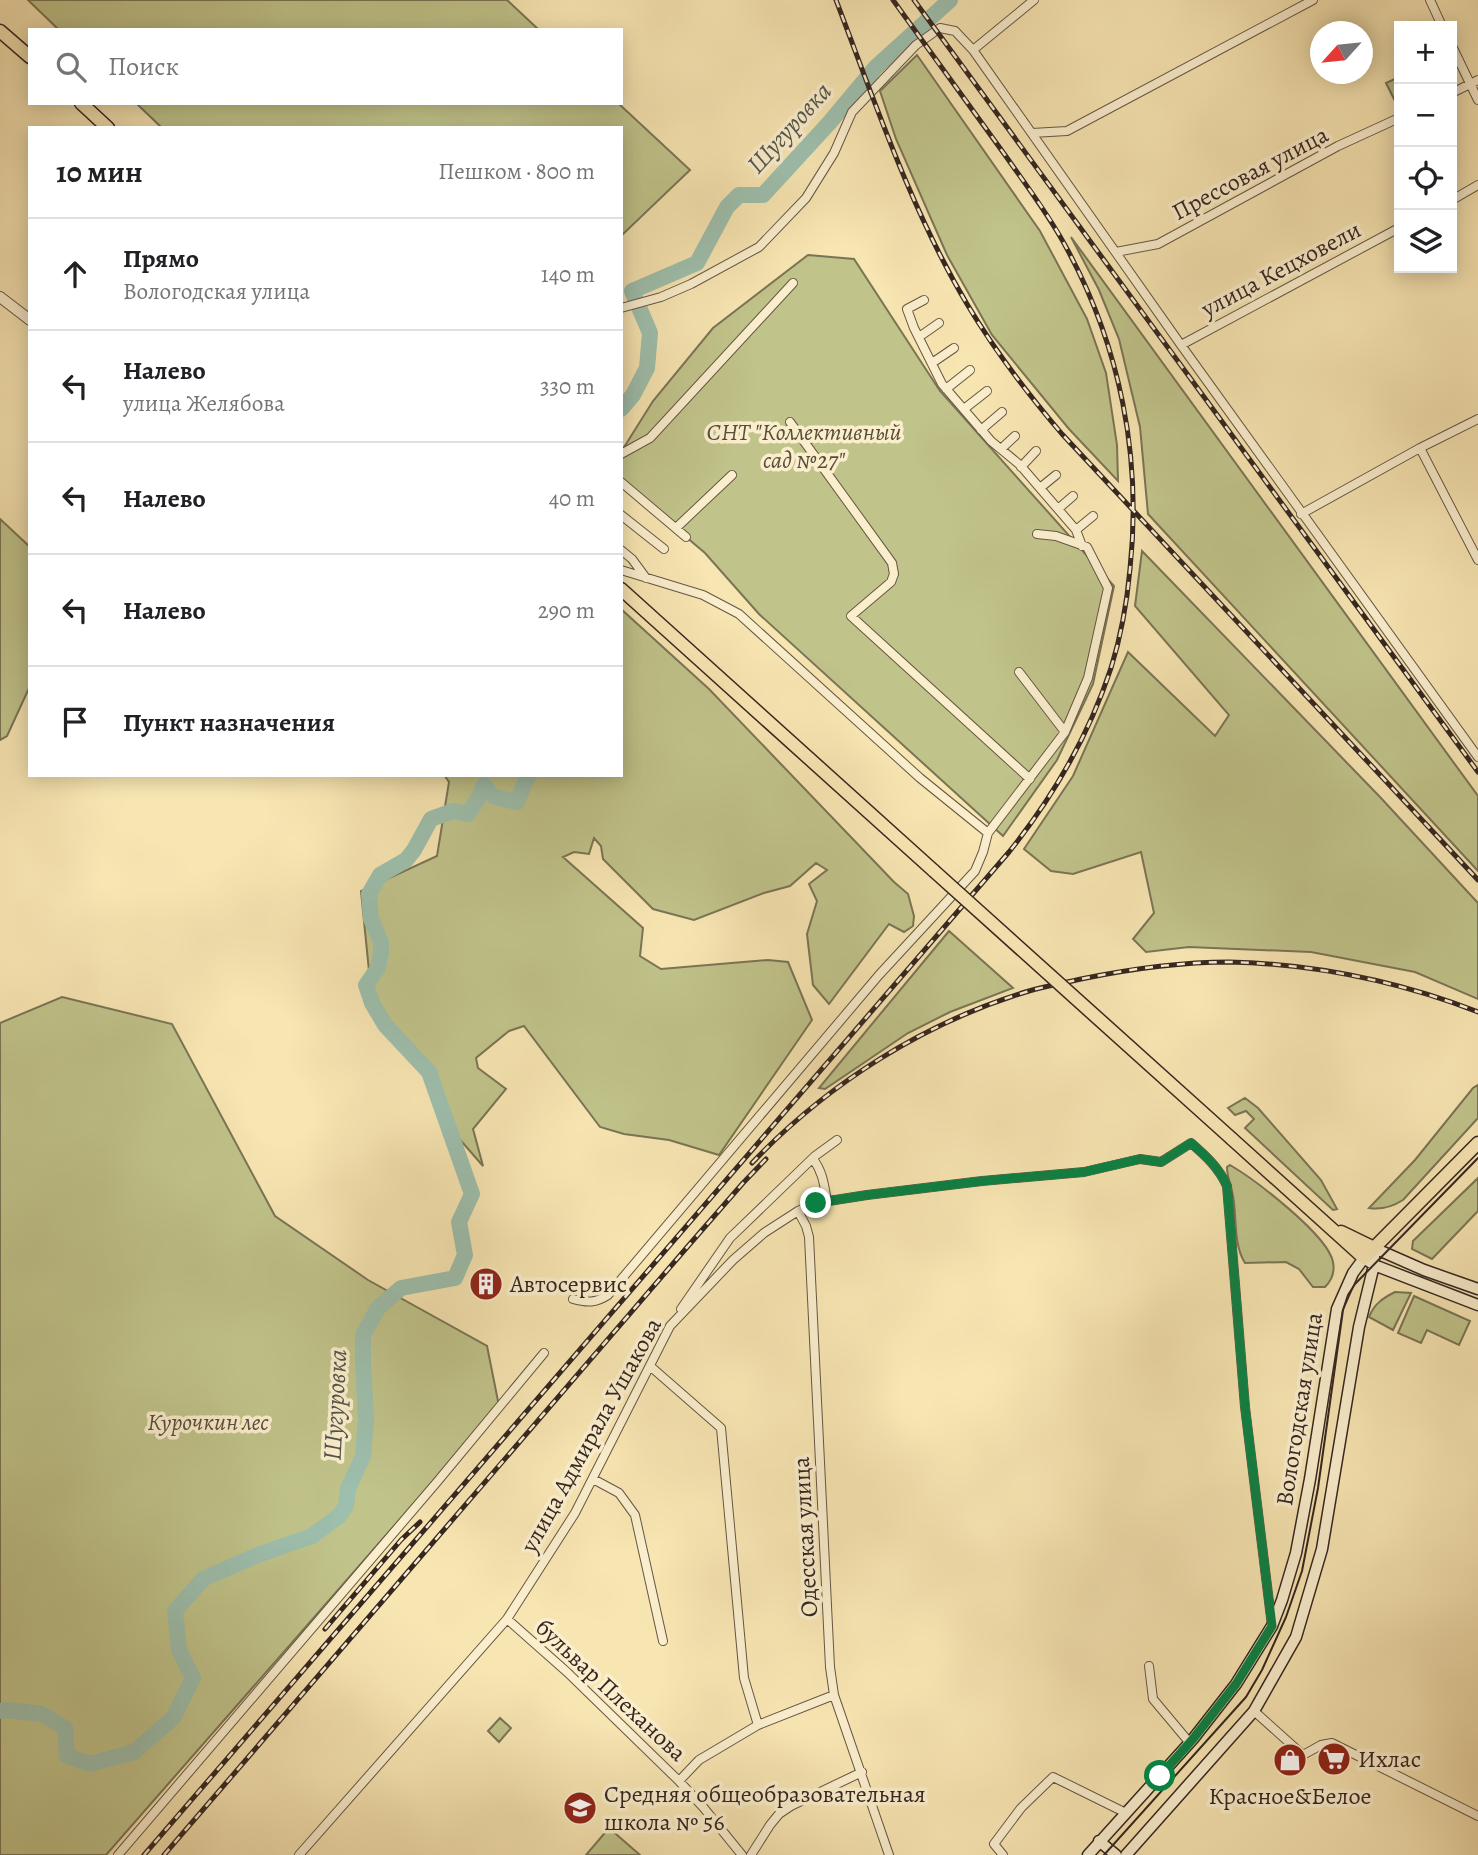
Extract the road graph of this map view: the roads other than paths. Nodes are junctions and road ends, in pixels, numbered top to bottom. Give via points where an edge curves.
1 (1034, 0) edge
2 (1313, 0) edge
3 (1430, 0) edge
4 (1440, 21) edge
5 (0, 31) edge
6 (973, 50) junction
7 (1457, 54) edge
8 (28, 55) edge
9 (1474, 82) edge
10 (1457, 90) edge
11 (1478, 100) edge
12 (83, 105) edge
13 (1394, 119) edge
14 (106, 126) edge
15 (1032, 133) junction
16 (1478, 186) edge
17 (1457, 197) edge
18 (1394, 231) edge
19 (1116, 252) junction
20 (793, 283) dead end
21 (0, 297) edge
22 (924, 300) dead end
23 (625, 307) edge
24 (28, 318) edge
25 (939, 323) dead end
26 (919, 337) junction
27 (1181, 345) junction
28 (954, 348) dead end
29 (932, 363) junction
30 (970, 370) dead end
31 (946, 389) junction
32 (987, 391) dead end
33 (964, 409) junction
34 (1002, 412) dead end
35 (1478, 419) edge
36 (790, 422) dead end
37 (981, 430) junction
38 (1015, 436) dead end
39 (1420, 448) junction
40 (1001, 449) junction
41 (1036, 451) dead end
42 (623, 453) edge
43 (1021, 467) junction
44 (732, 475) dead end
45 (1056, 475) dead end
46 (623, 484) edge
47 (1040, 488) junction
48 (1073, 496) dead end
49 (1058, 509) junction
50 (1301, 513) junction
51 (1093, 516) dead end
52 (623, 517) edge
53 (676, 528) junction
54 (1076, 530) junction
55 (1037, 534) dead end
56 (686, 537) dead end
57 (1082, 545) junction
58 (664, 549) dead end
59 (623, 552) edge
60 (1478, 560) edge
61 (623, 571) edge
62 (646, 579) junction
63 (623, 591) edge
64 (1019, 672) dead end
65 (1065, 732) junction
66 (1478, 757) edge
67 (1030, 779) junction
68 (988, 832) junction
69 (837, 1140) dead end
70 (1478, 1143) edge
71 (813, 1159) junction
72 (827, 1201) junction
73 (799, 1211) junction
74 (1328, 1225) junction
75 (1374, 1248) junction
76 (1369, 1261) junction
77 (1478, 1289) edge
78 (573, 1298) dead end
79 (1478, 1304) edge
80 (670, 1326) junction
81 (544, 1353) dead end
82 (650, 1366) junction
83 (593, 1479) junction
84 (507, 1619) junction
85 (1272, 1626) junction
86 (663, 1641) dead end
87 (1149, 1666) dead end
88 (834, 1695) junction
89 (1254, 1712) junction
90 (758, 1725) junction
91 (1189, 1742) junction
92 (862, 1772) junction
93 (679, 1781) junction
94 (1126, 1813) junction
95 (1478, 1815) edge
96 (1099, 1841) junction
97 (118, 1855) edge
98 (299, 1855) edge
99 (742, 1855) edge
100 (751, 1855) edge
101 (889, 1855) edge
102 (1003, 1855) edge
103 (1088, 1855) edge
104 (1116, 1855) edge
105 (1126, 1855) edge

1 - 6 street
2 - 15 street via 1067,131
3 - 4 street
5 - 8 main road
6 - 15 street
6 - 23 street via 955,31 940,28 916,45 852,113 806,198 759,247 691,284
7 - 9 street
9 - 10 street
9 - 11 street
12 - 14 main road
13 - 19 street, Прессовая улица via 1158,244
15 - 19 street
16 - 17 street
18 - 27 street, улица Кецховели
19 - 27 street
20 - 42 street via 650,438
21 - 24 street
22 - 26 street via 906,309
25 - 26 street
26 - 29 street
27 - 50 street
28 - 29 street
29 - 31 street
30 - 31 street
31 - 33 street
32 - 33 street
33 - 37 street
34 - 37 street
35 - 39 street
36 - 67 street via 892,563 891,582 851,616
37 - 40 street
38 - 40 street
39 - 50 street
39 - 60 street
40 - 43 street
41 - 43 street
43 - 47 street
44 - 53 street
45 - 47 street
46 - 53 street
47 - 49 street
48 - 49 street
49 - 54 street
50 - 66 street
51 - 54 street
52 - 58 street
53 - 56 street
54 - 57 street
55 - 57 street
57 - 65 street via 1108,589 1088,678
59 - 62 street
61 - 62 street
62 - 68 street via 704,596 739,614 920,778
63 - 74 main road, bridge
64 - 65 street
65 - 67 street
67 - 68 street
68 - 78 street via 975,871 879,975 608,1295 591,1302
69 - 71 street
70 - 75 main road, Вологодская улица
71 - 72 street via 823,1176
71 - 80 street via 730,1238
72 - 73 street, улица Адмирала Ушакова
72 - 85 street, улица Адмирала Ушакова via 1084,1172 1140,1159 1161,1162 1191,1143 1209,1159 1227,1186 1245,1407
73 - 80 street, улица Адмирала Ушакова via 733,1260
73 - 88 street, Одесская улица via 809,1237
74 - 75 main road
74 - 76 main road
75 - 76 main road, Вологодская улица
75 - 77 main road
76 - 79 main road
76 - 85 main road, Вологодская улица via 1353,1273 1337,1308 1296,1553
76 - 89 main road, Вологодская улица via 1322,1549 1296,1637
80 - 82 street, улица Адмирала Ушакова
81 - 97 street
82 - 83 street, улица Адмирала Ушакова
82 - 90 street via 721,1428 744,1678
83 - 84 street, улица Адмирала Ушакова
83 - 86 street via 620,1493 635,1515
84 - 93 street, бульвар Плеханова
84 - 98 street, улица Адмирала Ушакова
85 - 91 main road, Вологодская улица via 1236,1684
87 - 91 street via 1153,1699
88 - 90 street
88 - 92 street, Одесская улица
89 - 95 street via 1303,1755 1332,1743
89 - 105 main road, Вологодская улица
90 - 93 street via 699,1760
91 - 94 main road, Вологодская улица
92 - 100 street via 779,1814
92 - 101 street, Одесская улица
93 - 99 street, бульвар Плеханова
94 - 96 main road, Вологодская улица
94 - 102 street via 1053,1777 1021,1808 994,1844
96 - 103 main road, Вологодская улица
96 - 104 main road

